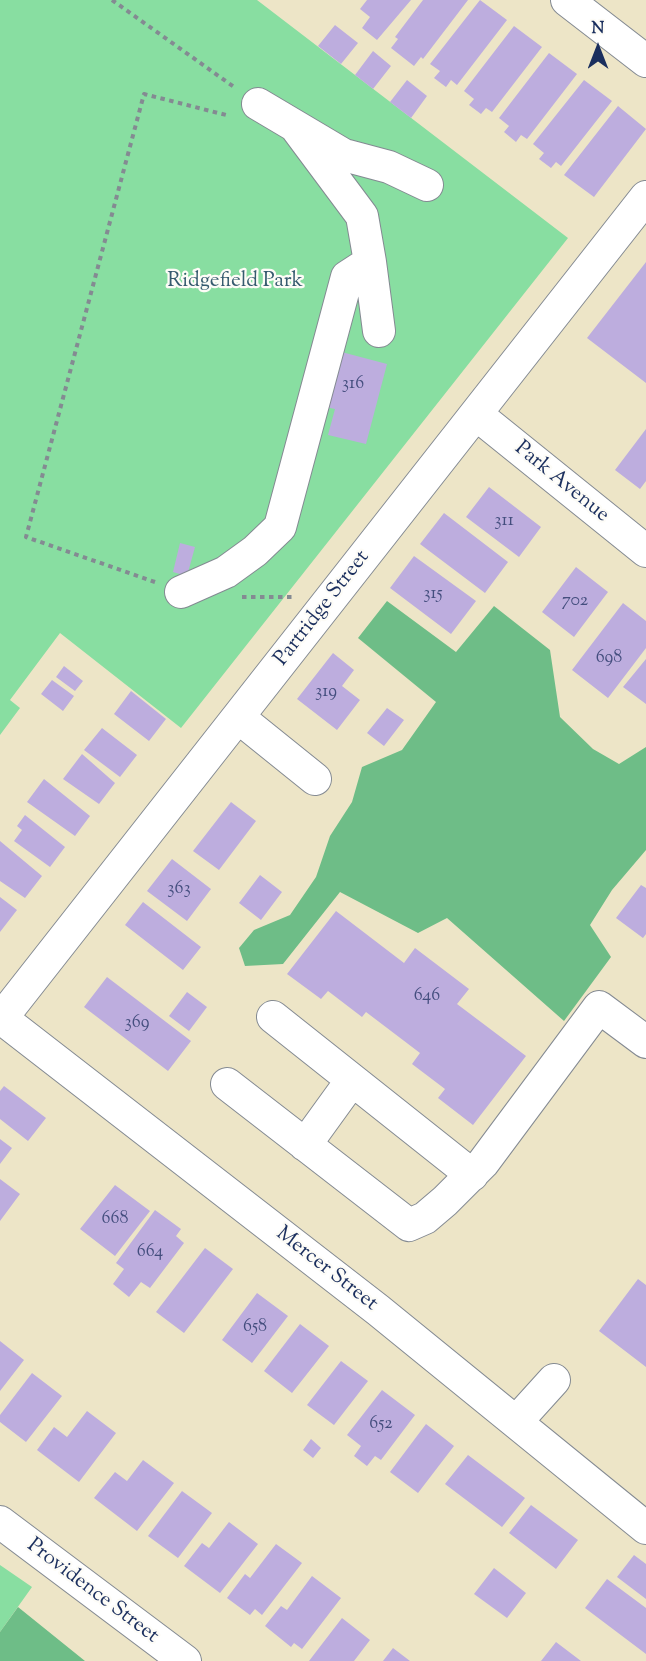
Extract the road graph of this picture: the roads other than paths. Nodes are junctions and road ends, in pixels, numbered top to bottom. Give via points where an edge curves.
1 (567, 0) edge
2 (646, 61) edge
3 (258, 104) road end
4 (338, 165) junction
5 (427, 185) dead end
6 (646, 197) edge
7 (370, 262) junction
8 (379, 331) dead end
9 (476, 414) junction
10 (646, 551) edge
11 (181, 592) road end
12 (238, 717) junction
13 (315, 778) dead end
14 (273, 1017) dead end
15 (1, 1018) edge
16 (646, 1042) edge
17 (352, 1080) junction
18 (227, 1084) dead end
19 (305, 1145) junction
20 (472, 1175) junction
21 (555, 1380) dead end
22 (516, 1422) junction
23 (0, 1522) edge
24 (646, 1528) edge
25 (185, 1661) edge

1 - 2 street
3 - 4 street via 295,126
4 - 5 street via 389,167
4 - 7 street via 362,216
6 - 9 street, Partridge Street
7 - 8 street
7 - 11 street via 347,277 280,527 226,572
9 - 10 street, Park Avenue
9 - 12 street, Partridge Street
12 - 13 street
12 - 15 street, Partridge Street
14 - 17 street
15 - 22 street, Mercer Street
16 - 20 street via 599,1006
17 - 19 street
17 - 20 street
18 - 19 street
19 - 20 street via 409,1225 432,1212
21 - 22 street
22 - 24 street, Mercer Street
23 - 25 street, Providence Street

